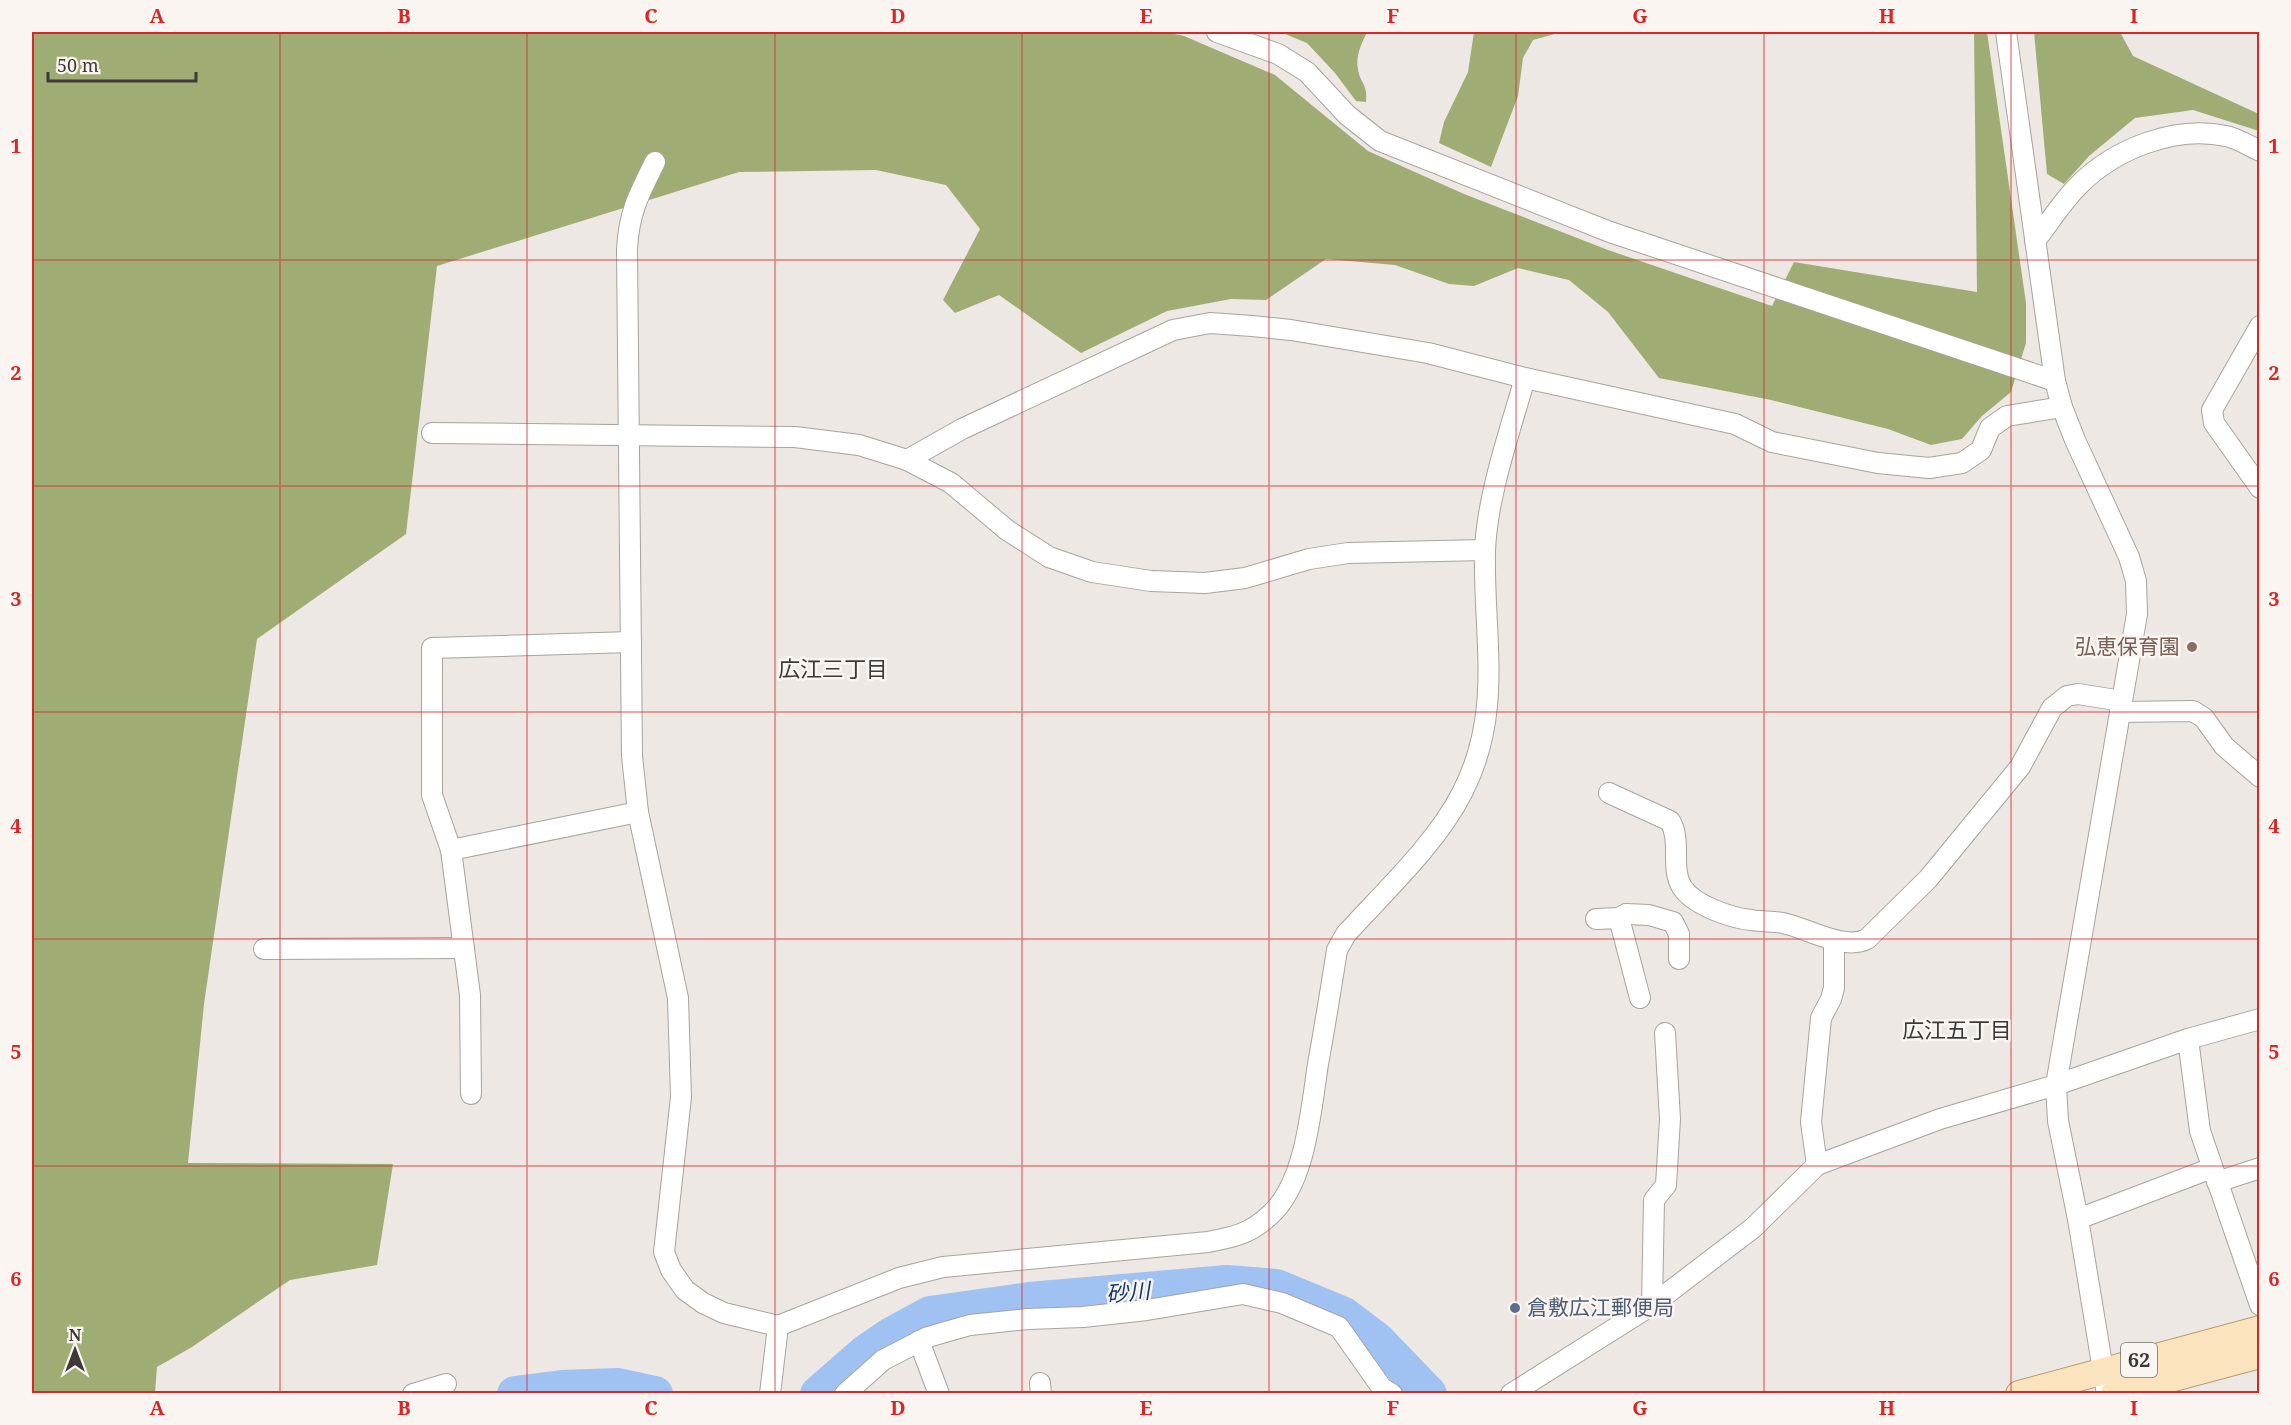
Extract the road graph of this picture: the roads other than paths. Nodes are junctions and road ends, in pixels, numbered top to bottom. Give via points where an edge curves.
1 (1218, 32) edge
2 (2006, 32) edge
3 (2259, 151) edge
4 (655, 162) dead end
5 (2035, 241) junction
6 (2259, 326) edge
7 (1524, 378) junction
8 (2055, 381) junction
9 (2062, 407) junction
10 (432, 433) dead end
11 (629, 435) junction
12 (907, 460) junction
13 (2259, 488) edge
14 (1485, 550) junction
15 (631, 642) junction
16 (2121, 707) junction
17 (2259, 777) edge
18 (1609, 794) dead end
19 (638, 812) junction
20 (451, 850) junction
21 (1696, 900) junction
22 (1619, 918) junction
23 (1596, 920) dead end
24 (1673, 922) junction
25 (1834, 940) junction
26 (464, 948) junction
27 (264, 949) dead end
28 (1679, 959) dead end
29 (1640, 998) dead end
30 (2259, 1019) edge
31 (1665, 1033) dead end
32 (2188, 1040) junction
33 (2056, 1085) junction
34 (471, 1094) dead end
35 (1816, 1165) junction
36 (2259, 1168) edge
37 (2214, 1175) junction
38 (2078, 1219) junction
39 (1652, 1305) junction
40 (2259, 1305) edge
41 (778, 1326) junction
42 (2259, 1329) edge
43 (919, 1341) junction
44 (2171, 1351) junction
45 (2259, 1355) edge
46 (2105, 1382) edge
47 (446, 1384) dead end
48 (2180, 1385) edge
49 (771, 1388) edge
50 (413, 1394) edge
51 (845, 1394) edge
52 (939, 1394) edge
53 (1392, 1394) edge
54 (1511, 1394) edge
55 (2019, 1394) edge
56 (2114, 1394) edge

1 - 8 street via 1278,54 1307,72 1347,115 1380,141 1610,232
2 - 5 street
3 - 5 street via 2227,136 2187,133 2148,143 2115,158 2079,186
4 - 11 street via 629,223
5 - 8 street
6 - 13 street via 2212,410 2214,423
7 - 9 street via 1735,424 1772,442 1878,463 1929,468 1962,463 1981,450 1990,428 2007,416
7 - 12 street via 1428,353 1291,330 1210,322 1173,330 962,429
7 - 14 street via 1492,501
8 - 9 street
9 - 16 street via 2136,582 2137,614
10 - 11 street
11 - 12 street via 795,437 860,445
11 - 15 street
12 - 14 street via 951,483 1007,530 1049,557 1092,572 1205,584 1348,553
14 - 41 street via 1490,683 1483,737 1462,793 1437,833 1346,934 1337,950 1307,1132 1288,1192 1271,1215 1244,1234 1208,1242 943,1267 899,1278
15 - 19 street via 632,756
15 - 20 street via 432,648 432,795
16 - 17 street via 2193,711
16 - 25 street via 2078,694 2067,696 2052,708 2020,767 1928,879 1867,939 1859,943
16 - 33 street
18 - 21 street via 1670,820 1676,830 1678,878
19 - 20 street
19 - 41 street via 678,998 681,1097 664,1252 685,1290 703,1303 724,1313
20 - 26 street
21 - 24 street
21 - 25 street via 1748,920 1783,923
22 - 23 street
22 - 24 street via 1626,914 1649,915
22 - 29 street
24 - 28 street via 1679,934
25 - 35 street via 1834,988 1821,1018 1811,1122
26 - 27 street
26 - 34 street via 470,995
30 - 32 street
31 - 39 street via 1670,1119 1666,1185 1654,1200
32 - 33 street
32 - 37 street via 2200,1131
33 - 35 street via 1940,1119
33 - 38 street via 2058,1121
35 - 39 street via 1753,1228
36 - 37 street
37 - 38 street
37 - 40 street
38 - 46 street
39 - 54 street
41 - 49 street
42 - 44 main road, 62
43 - 51 street via 883,1360
43 - 52 street
43 - 53 street via 970,1324 1136,1311 1243,1294 1282,1303 1339,1327 1382,1388
44 - 46 main road, 62
44 - 48 main road
45 - 48 main road, 62
46 - 55 main road, 62
47 - 50 street
48 - 56 main road, 62

